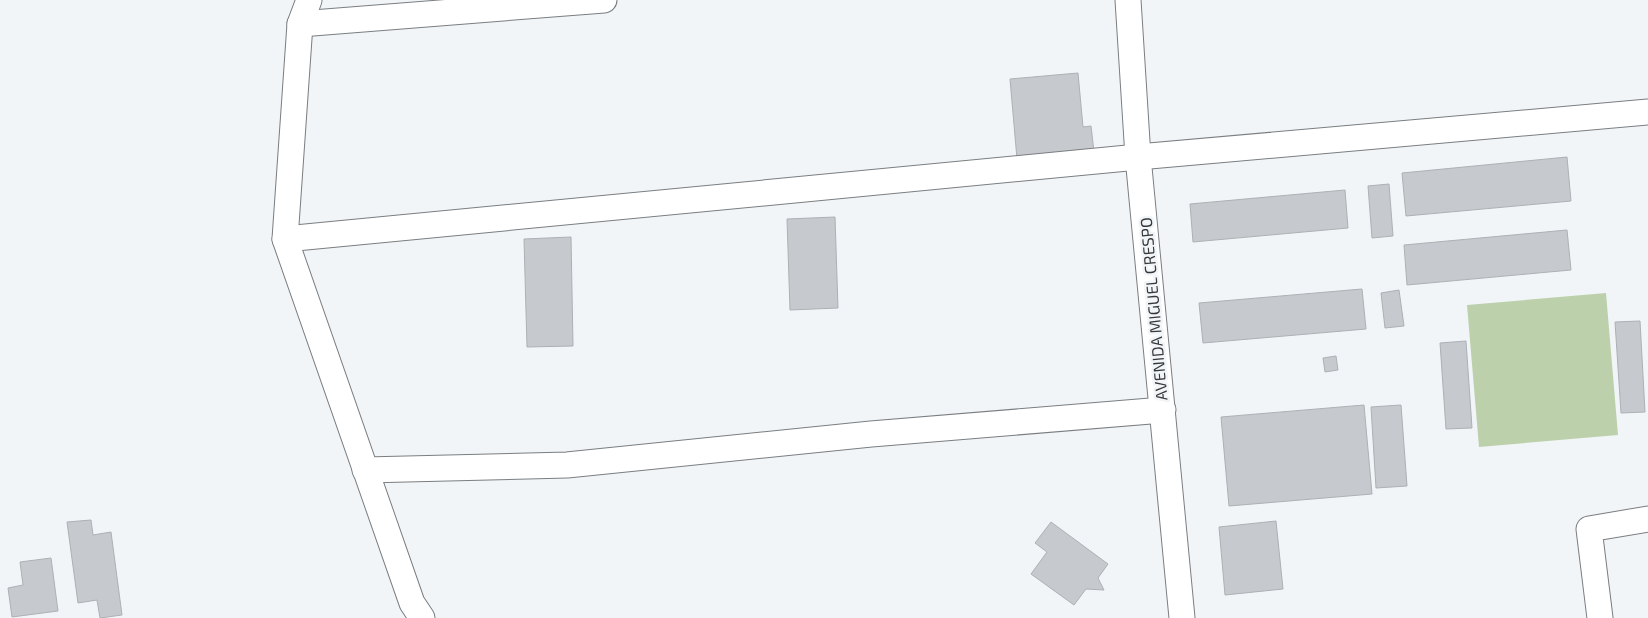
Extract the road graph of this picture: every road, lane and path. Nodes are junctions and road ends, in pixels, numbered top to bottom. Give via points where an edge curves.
1 (309, 0) edge
2 (604, 0) edge
3 (1128, 0) edge
4 (300, 24) junction
5 (1648, 112) edge
6 (1138, 157) junction
7 (286, 239) junction
8 (1163, 410) junction
9 (365, 470) junction
10 (1648, 519) edge
11 (422, 618) edge
12 (1182, 618) edge
13 (1600, 618) edge

1 - 4 street
2 - 4 street
3 - 6 street, AVENIDA MIGUEL CRESPO
4 - 7 street
5 - 6 street
6 - 7 street
6 - 8 street, AVENIDA MIGUEL CRESPO
7 - 9 street
8 - 9 street via 861,435 567,465
8 - 12 street, AVENIDA MIGUEL CRESPO
9 - 11 street via 412,602
10 - 13 street via 1589,529

